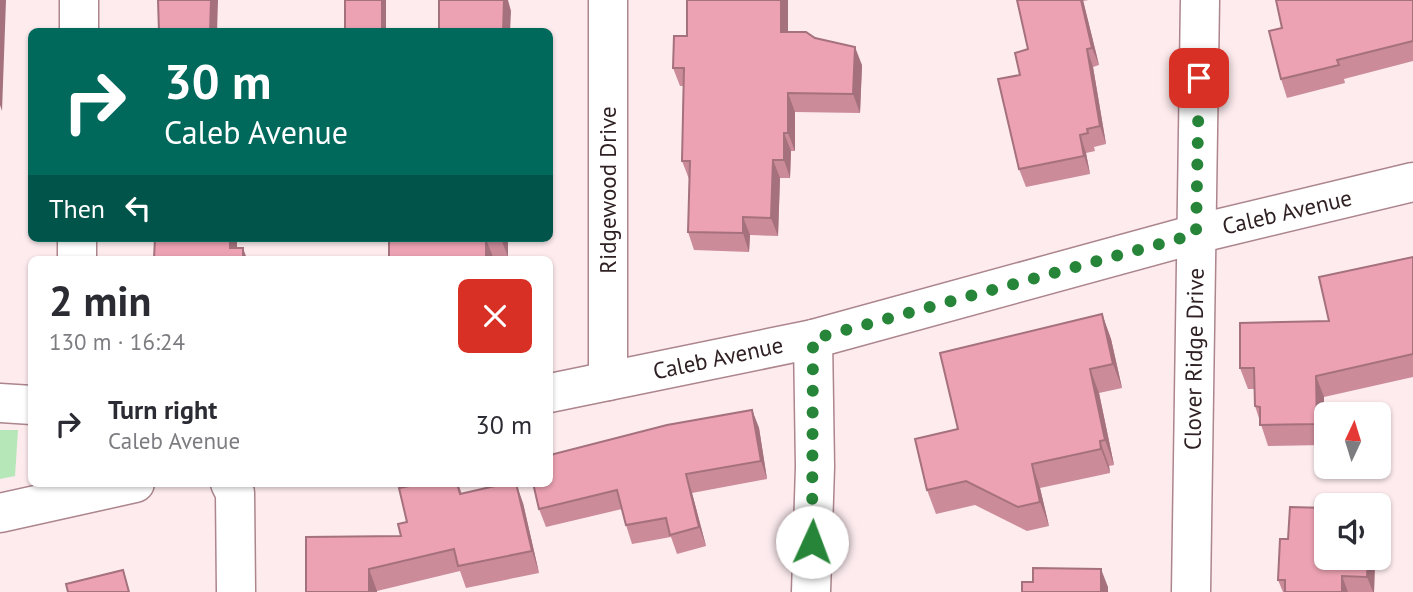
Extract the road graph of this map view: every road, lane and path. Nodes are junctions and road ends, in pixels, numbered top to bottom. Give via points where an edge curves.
1 (79, 0) edge
2 (608, 0) edge
3 (1200, 0) edge
4 (79, 28) edge
5 (1413, 183) edge
6 (1196, 234) junction
7 (813, 339) junction
8 (608, 381) junction
9 (553, 392) edge
10 (0, 403) edge
11 (28, 405) edge
12 (117, 487) edge
13 (232, 487) edge
14 (0, 513) edge
15 (236, 592) edge
16 (811, 592) edge
17 (1191, 592) edge

1 - 4 street
2 - 8 street, Ridgewood Drive
3 - 6 street, Clover Ridge Drive
5 - 6 street, Caleb Avenue
6 - 7 street, Caleb Avenue
6 - 17 street, Clover Ridge Drive
7 - 8 street, Caleb Avenue
7 - 16 street
8 - 9 street, Caleb Avenue
10 - 11 street
12 - 14 street
13 - 15 street

